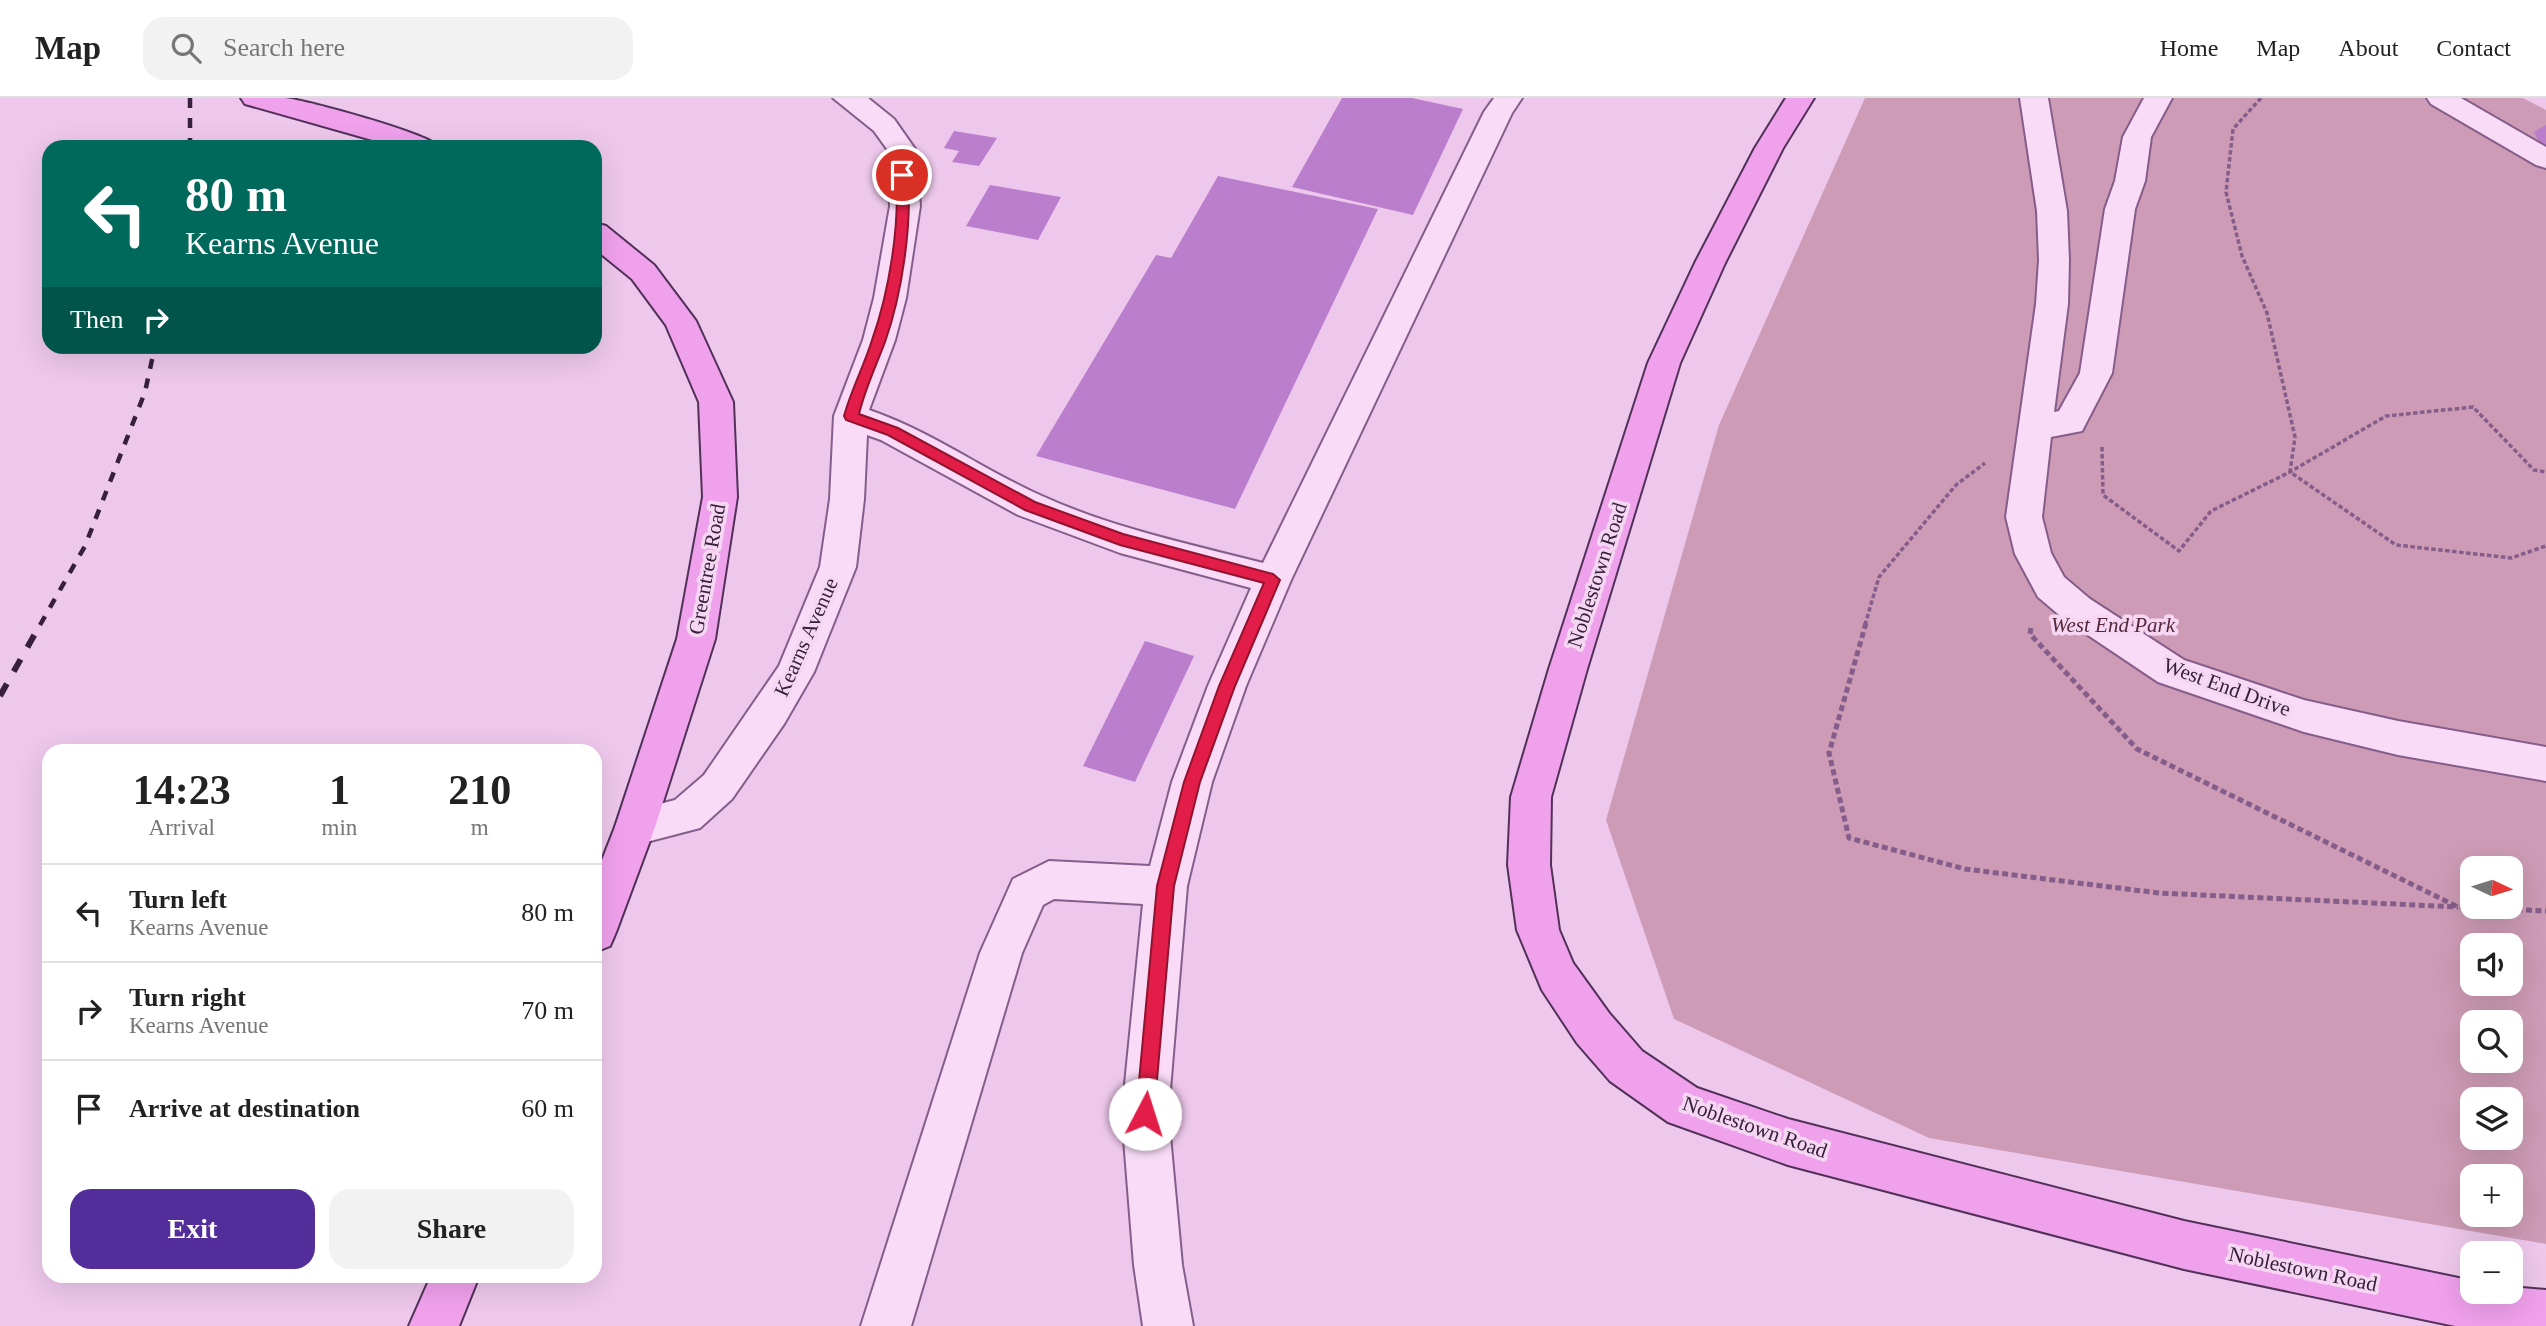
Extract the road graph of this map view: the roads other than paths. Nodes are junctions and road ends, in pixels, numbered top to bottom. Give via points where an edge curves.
1 (255, 98) edge
2 (847, 98) edge
3 (1508, 98) edge
4 (1800, 98) edge
5 (2034, 98) edge
6 (2158, 98) edge
7 (2441, 98) edge
8 (405, 140) edge
9 (2546, 159) edge
10 (602, 239) edge
11 (851, 416) junction
12 (2035, 427) junction
13 (1273, 580) junction
14 (2546, 764) edge
15 (635, 827) junction
16 (1166, 886) junction
17 (602, 914) edge
18 (452, 1283) edge
19 (2546, 1315) edge
20 (434, 1326) edge
21 (886, 1326) edge
22 (1168, 1326) edge

1 - 8 main road
2 - 11 street, Kearns Avenue via 884,125 901,149 905,205 890,298
3 - 13 street
4 - 19 main road, Noblestown Road via 1716,251 1664,363 1531,797 1528,865 1538,930 1557,976 1626,1066 1684,1106 1788,1142 2184,1245 2491,1309
5 - 12 street, West End Drive via 2052,211 2054,260
6 - 12 street via 2137,137 2120,209 2096,373 2070,422
7 - 9 street
10 - 15 main road, Greentree Road via 643,272 680,321 716,402 720,497 696,639
11 - 13 street via 893,431 1030,506 1120,539
11 - 15 street, Kearns Avenue via 848,499 838,567 795,672 718,787 686,816
12 - 14 street, West End Drive via 2024,517 2033,554 2051,587 2171,671 2304,716
13 - 16 street via 1192,782
15 - 17 main road, Greentree Road
16 - 21 street via 1049,880 1028,892 1001,953
16 - 22 street via 1145,1114
18 - 20 main road

